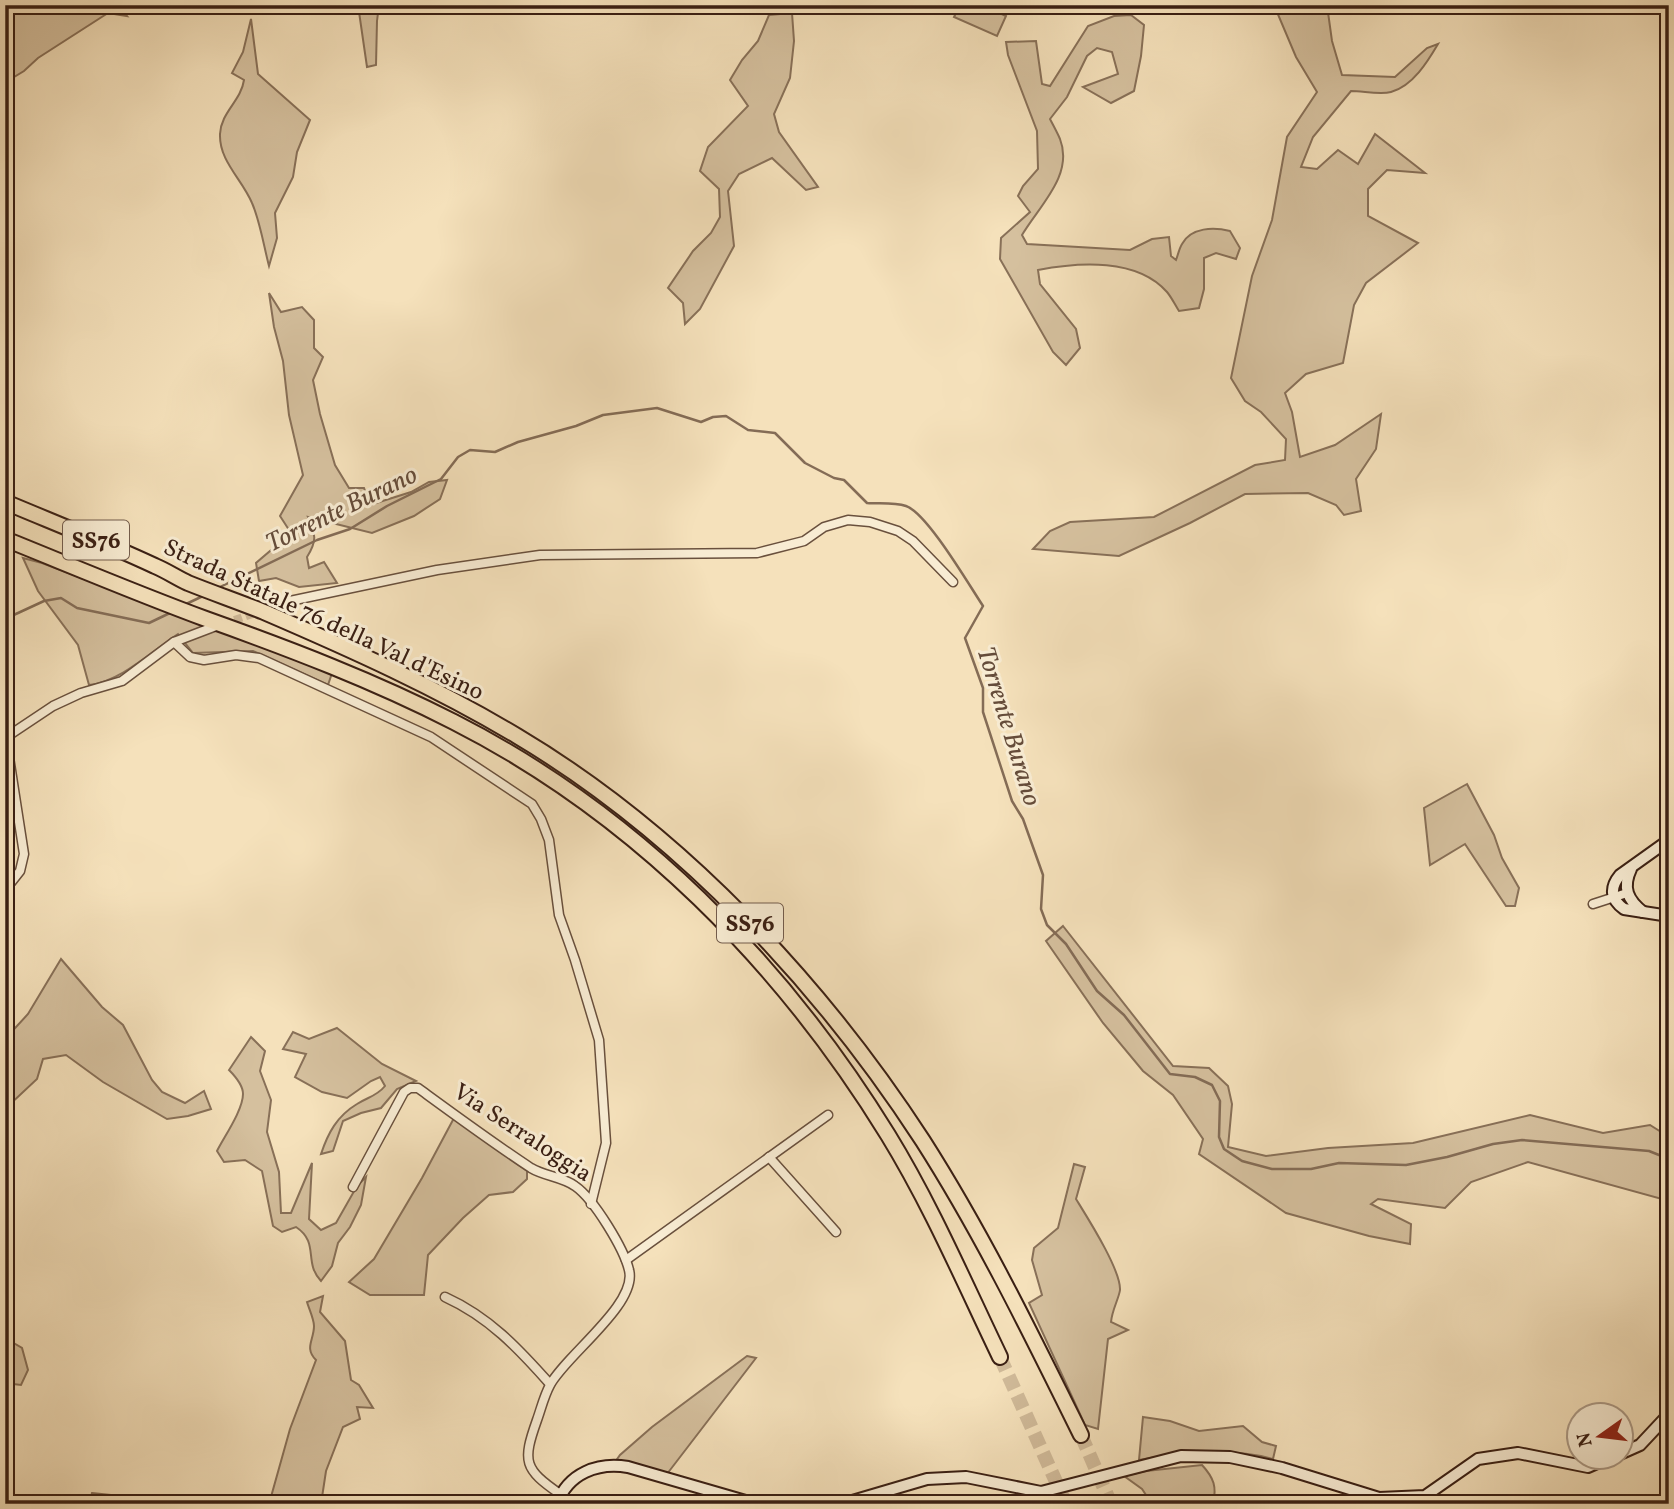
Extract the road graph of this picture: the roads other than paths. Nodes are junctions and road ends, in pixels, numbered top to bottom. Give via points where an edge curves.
1 (5, 502) edge
2 (5, 539) edge
3 (953, 582) dead end
4 (290, 601) tunnel mouth
5 (210, 622) junction
6 (174, 642) junction
7 (6, 738) edge
8 (1669, 840) edge
9 (1632, 867) junction
10 (5, 890) edge
11 (1627, 893) junction
12 (1614, 898) junction
13 (1593, 904) dead end
14 (1644, 912) junction
15 (1669, 916) edge
16 (828, 1115) dead end
17 (769, 1157) junction
18 (354, 1187) dead end
19 (590, 1204) junction
20 (836, 1232) dead end
21 (626, 1260) junction
22 (445, 1297) dead end
23 (1000, 1357) tunnel mouth
24 (550, 1384) junction
25 (1669, 1414) edge
26 (1081, 1436) tunnel mouth
27 (1636, 1447) edge
28 (1566, 1463) edge
29 (558, 1499) edge
30 (756, 1504) edge
31 (842, 1504) edge

1 - 26 highway, Strada Statale 76 della Val d'Esino / SS76 via 423,684 527,742 684,859 758,930 887,1088 961,1204
2 - 5 highway, Strada Statale 76 della Val d'Esino / SS76
3 - 4 street via 898,531 848,520 824,527 804,541 757,553 540,555 437,570
5 - 6 street
5 - 23 highway, Strada Statale 76 della Val d'Esino / SS76 via 330,665 458,724 576,797 686,885 805,1014 847,1072 916,1185
6 - 7 street via 122,681 53,706
6 - 19 street via 190,657 204,660 236,654 258,658 431,737 533,804 549,840 559,915 599,1040 606,1143
7 - 10 street via 24,854 20,871
8 - 9 main road
9 - 11 main road
9 - 12 main road via 1614,882
11 - 12 street
11 - 14 main road
12 - 13 street
12 - 14 main road via 1624,909
14 - 15 main road
16 - 17 street
17 - 20 street
17 - 21 street
18 - 19 street, Via Serraloggia via 404,1092 418,1088 534,1170 575,1186
19 - 21 street, Via Serraloggia
21 - 24 street, Via Serraloggia via 631,1279 625,1296
22 - 24 street via 485,1318
24 - 29 street, Via Serraloggia via 527,1462
25 - 27 main road
28 - 31 main road via 1518,1453 1478,1459 1425,1496 1379,1498 1230,1457 1181,1457 1041,1492 966,1477 927,1479
29 - 30 main road, Via Serraloggia via 591,1468 610,1464

